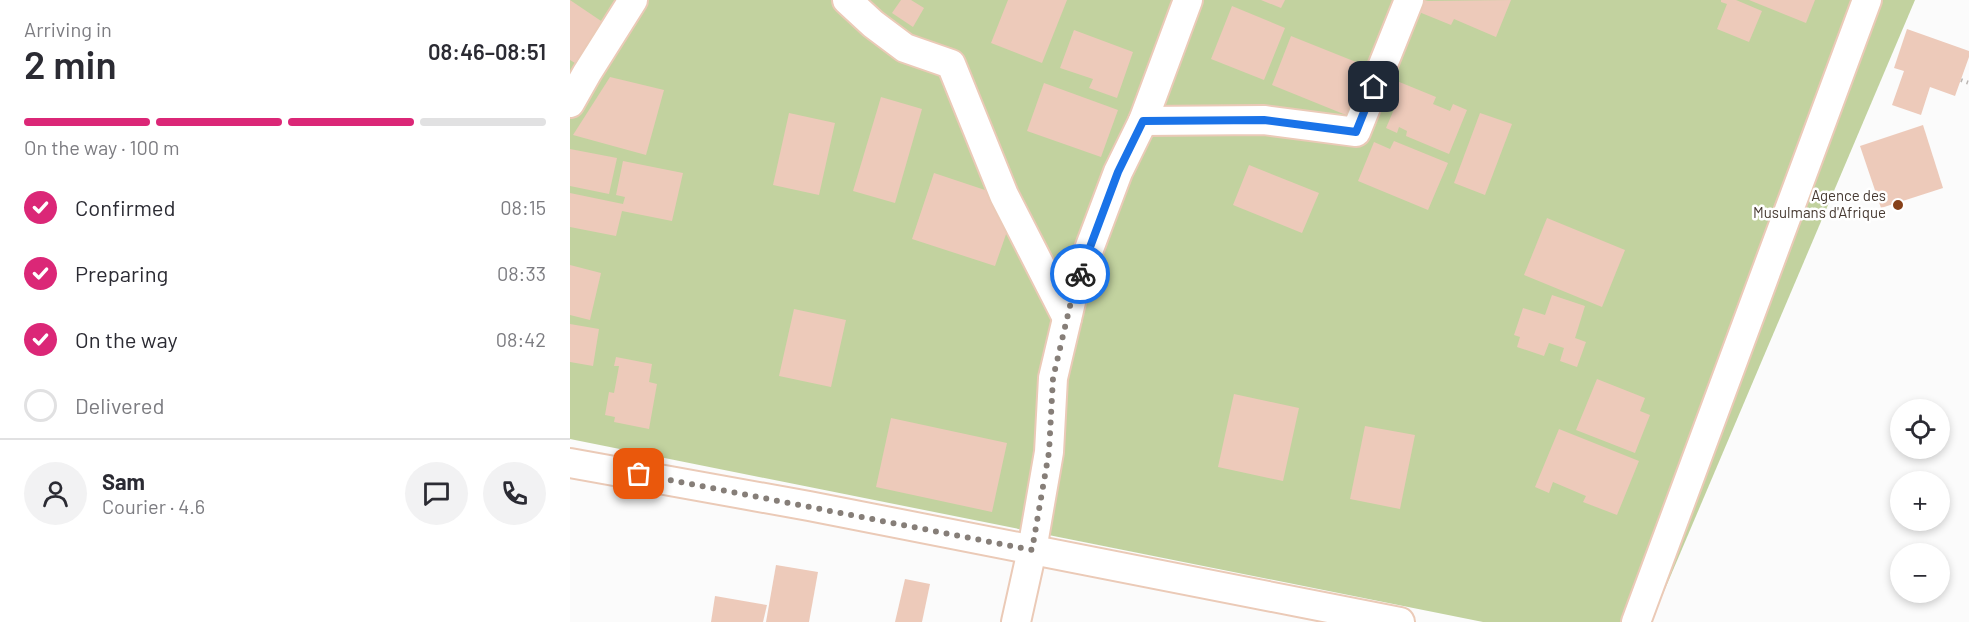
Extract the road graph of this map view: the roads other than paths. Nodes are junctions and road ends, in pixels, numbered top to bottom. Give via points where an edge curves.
1 (633, 0) edge
2 (847, 0) edge
3 (1188, 0) edge
4 (1409, 0) edge
5 (1867, 0) edge
6 (570, 103) edge
7 (1143, 121) junction
8 (1067, 318) junction
9 (570, 463) edge
10 (1032, 550) junction
11 (1372, 619) edge
12 (1016, 622) edge
13 (1400, 622) edge
14 (1636, 622) edge

1 - 6 street
2 - 8 street via 906,48 951,64 1004,195
3 - 7 street
4 - 7 street via 1356,132 1264,120
5 - 14 street
7 - 8 street via 1118,172
8 - 10 street via 1053,378 1049,452
9 - 10 street
10 - 11 street
10 - 12 street
11 - 13 street

